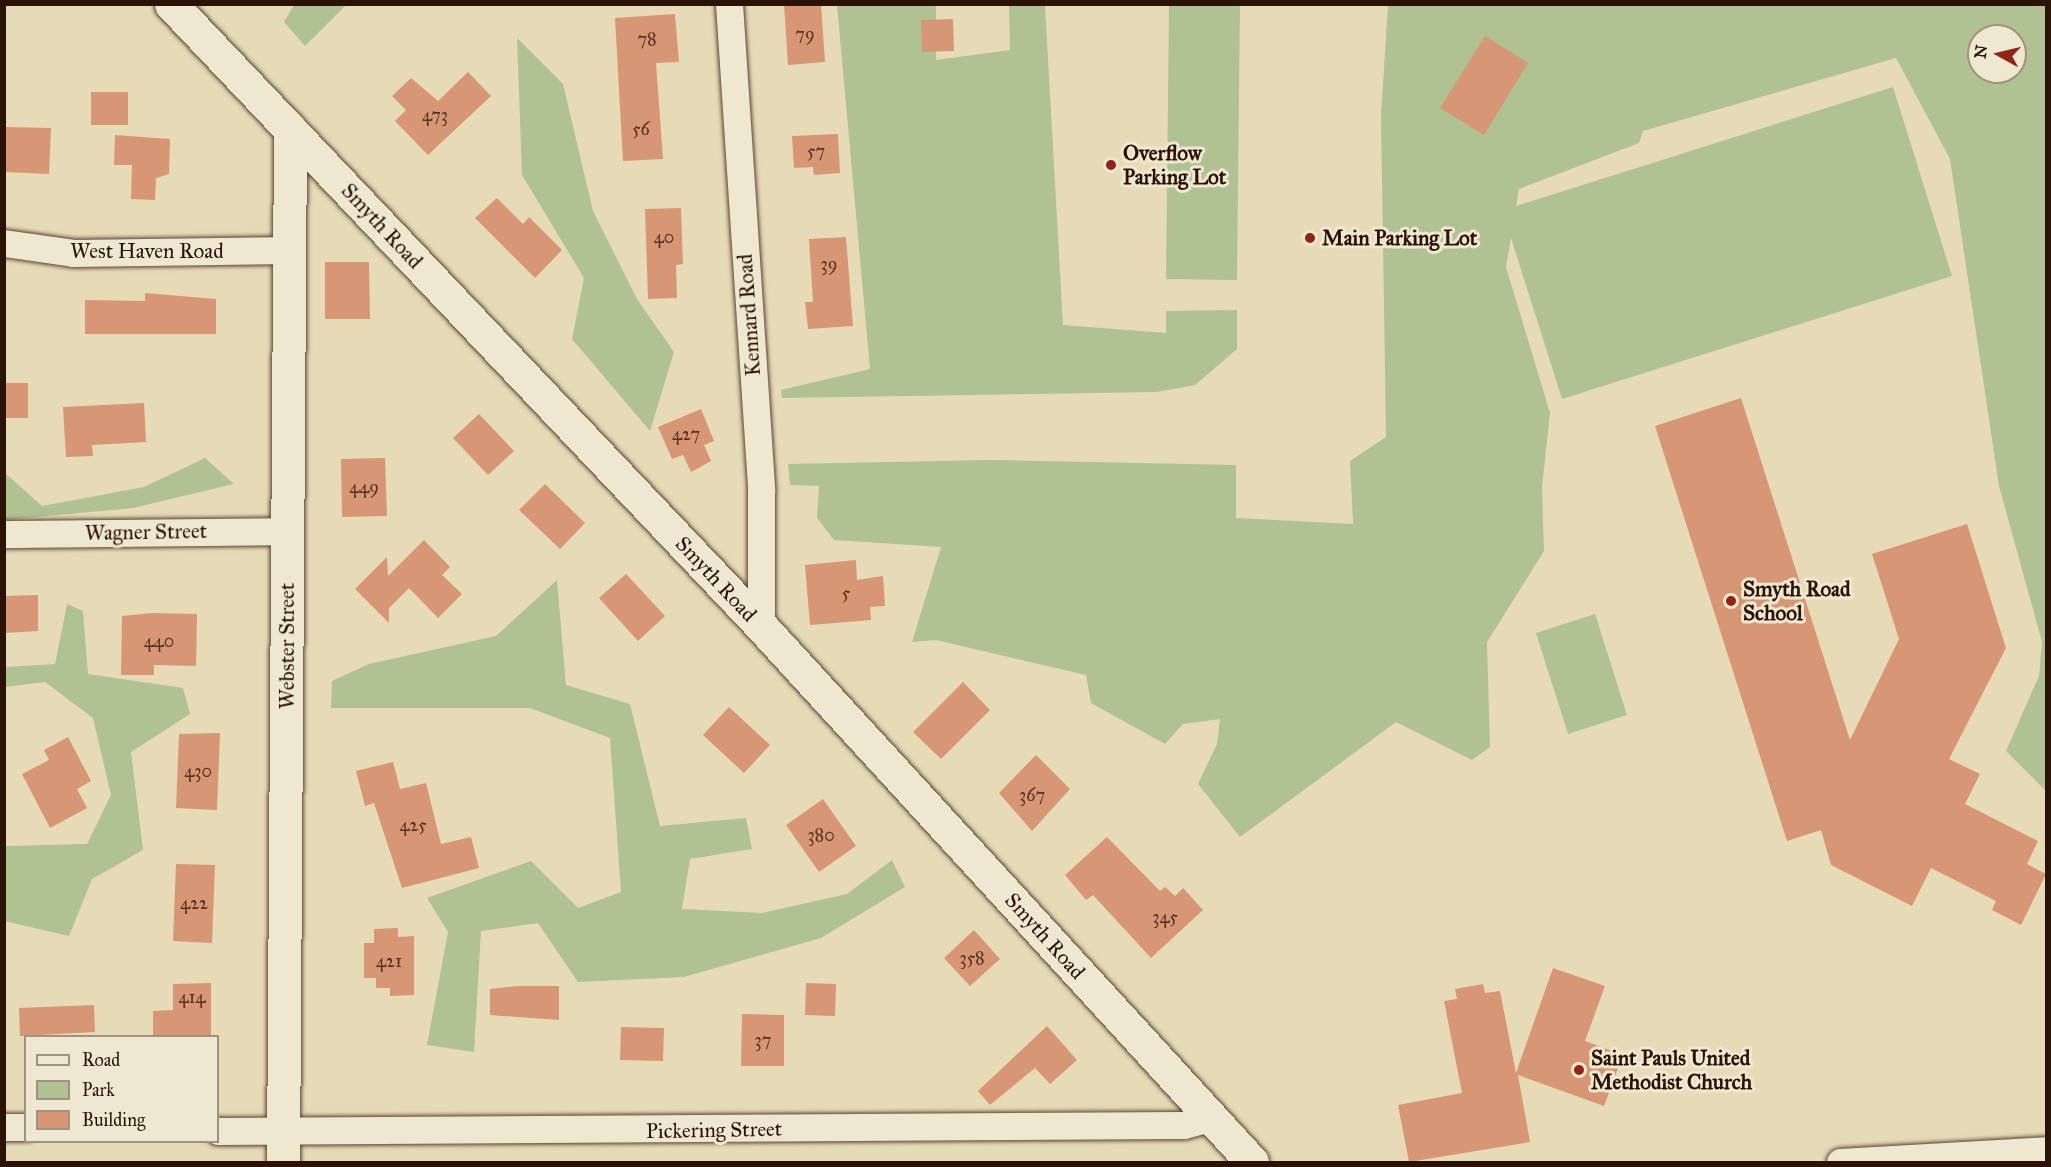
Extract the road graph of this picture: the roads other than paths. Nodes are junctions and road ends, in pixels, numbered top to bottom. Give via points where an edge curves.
1 (171, 4) edge
2 (729, 4) edge
3 (290, 129) junction
4 (4, 243) edge
5 (290, 250) junction
6 (288, 531) junction
7 (4, 534) edge
8 (760, 626) junction
9 (1210, 1118) junction
10 (4, 1127) edge
11 (24, 1127) edge
12 (219, 1131) edge
13 (283, 1148) edge
14 (2046, 1150) edge
15 (1252, 1162) edge
16 (1840, 1162) edge

1 - 3 street, Smyth Road
2 - 8 street, Kennard Road via 761,491
3 - 5 street, Webster Street
3 - 8 street, Smyth Road
4 - 5 street, West Haven Road via 73,253
5 - 6 street, Webster Street
6 - 7 street, Wagner Street
6 - 13 street, Webster Street
8 - 9 street, Smyth Road
9 - 13 street, Pickering Street via 1184,1125
9 - 15 street, Smyth Road
10 - 11 street
12 - 13 street, Pickering Street
14 - 16 street

